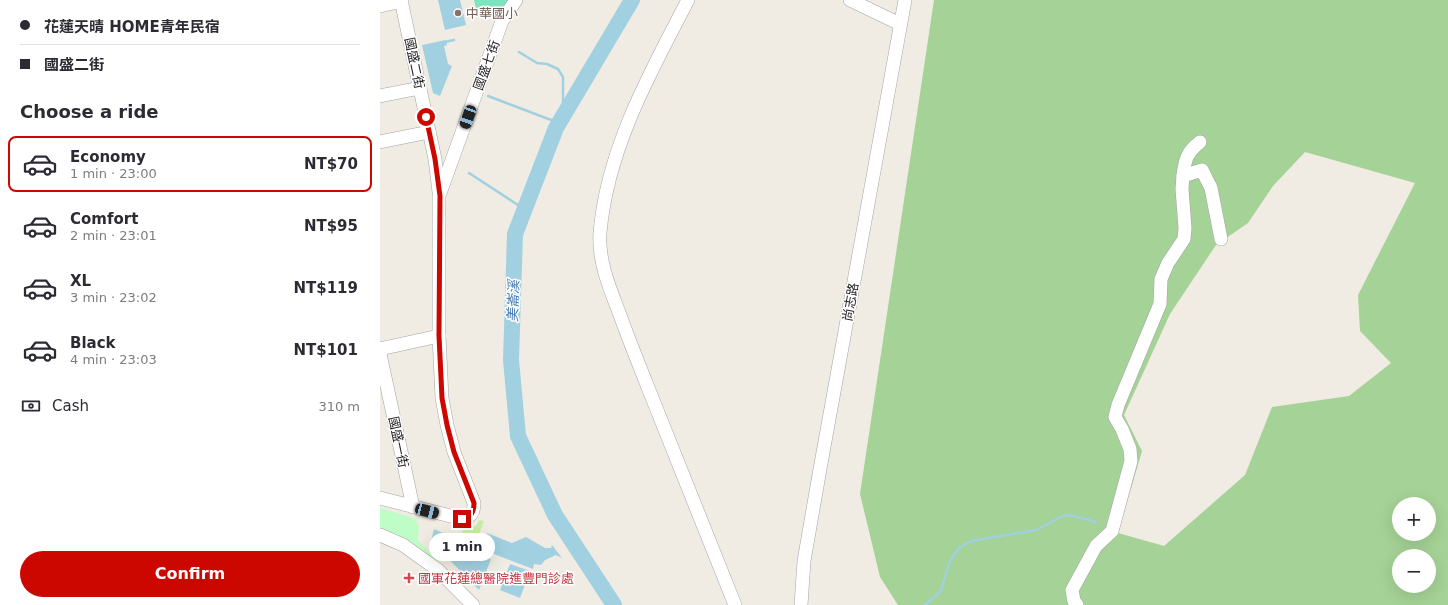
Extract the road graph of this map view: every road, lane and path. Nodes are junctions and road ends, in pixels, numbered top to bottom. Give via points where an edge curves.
1 (401, 0) edge
2 (516, 0) edge
3 (688, 0) edge
4 (850, 0) edge
5 (915, 0) edge
6 (904, 5) edge
7 (380, 6) edge
8 (900, 24) junction
9 (420, 88) junction
10 (380, 96) edge
11 (429, 132) junction
12 (380, 142) edge
13 (1200, 142) dead end
14 (1183, 176) junction
15 (440, 196) junction
16 (1221, 239) dead end
17 (439, 336) junction
18 (380, 349) edge
19 (380, 354) edge
20 (380, 498) edge
21 (413, 507) junction
22 (380, 535) edge
23 (472, 605) edge
24 (735, 605) edge
25 (801, 605) edge
26 (1077, 605) edge

1 - 7 street
1 - 9 street, 國盛二街
2 - 15 street, 國盛七街 via 502,21
3 - 24 street via 634,108 609,181 600,234 603,268 608,285
4 - 8 street
5 - 6 street
6 - 8 street, 尚志路
8 - 25 street, 尚志路 via 806,545
9 - 10 street
9 - 11 street, 國盛二街
11 - 12 street
11 - 15 street, 國盛二街
13 - 14 street via 1192,148 1184,161
14 - 16 street via 1202,170 1211,188
14 - 26 street via 1184,239 1168,263 1162,279 1160,304 1115,417 1130,449 1131,461 1112,531 1096,546 1072,590
15 - 17 street, 國盛七街
17 - 18 street
17 - 21 street via 442,392 447,425 454,452 474,503 474,510 471,515 462,519
19 - 21 street, 國盛一街
20 - 21 street
22 - 23 street via 403,545 438,570

